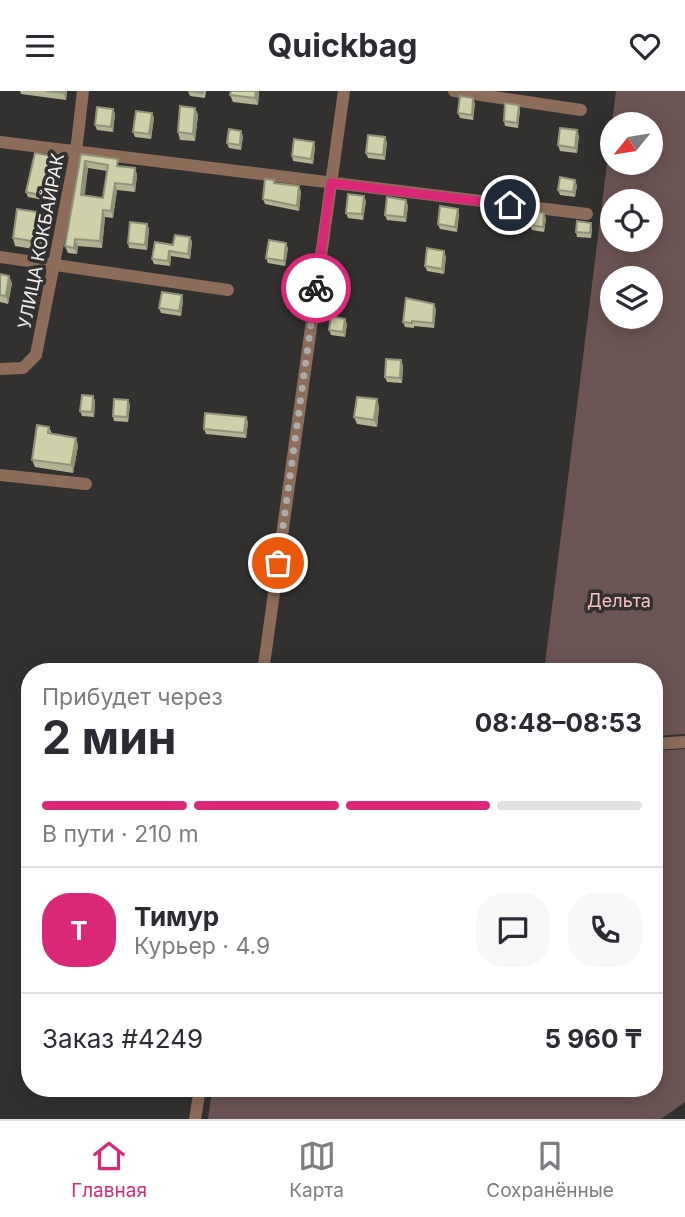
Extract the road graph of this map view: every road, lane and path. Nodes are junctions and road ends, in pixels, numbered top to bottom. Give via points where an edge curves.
1 (83, 91) edge
2 (344, 91) edge
3 (454, 91) edge
4 (581, 110) dead end
5 (0, 142) edge
6 (76, 152) junction
7 (331, 183) junction
8 (587, 214) dead end
9 (0, 257) edge
10 (53, 263) junction
11 (228, 289) dead end
12 (0, 369) edge
13 (0, 475) edge
14 (86, 485) dead end
15 (264, 663) edge
16 (685, 742) edge
17 (663, 743) edge
18 (199, 1097) edge
19 (195, 1119) edge

1 - 6 street, УЛИЦА КОКБАЙРАК
2 - 7 street
3 - 4 street
5 - 6 street
6 - 7 street
6 - 10 street, УЛИЦА КОКБАЙРАК
7 - 8 street
7 - 15 street
9 - 10 street
10 - 11 street
10 - 12 street, УЛИЦА КОКБАЙРАК via 36,355 23,368
13 - 14 street
16 - 17 street
18 - 19 street

